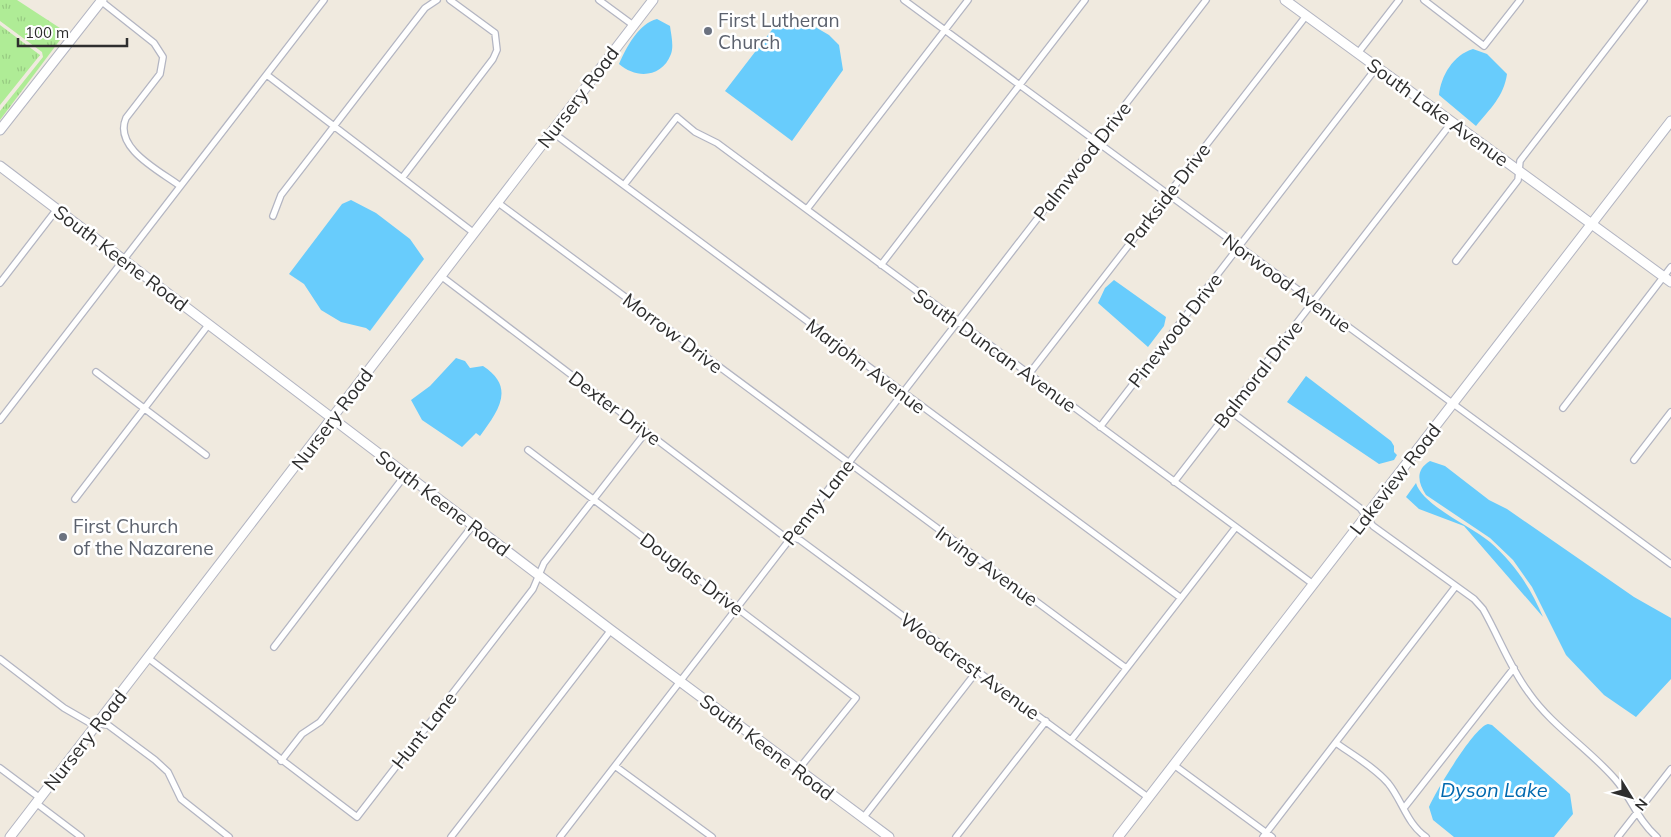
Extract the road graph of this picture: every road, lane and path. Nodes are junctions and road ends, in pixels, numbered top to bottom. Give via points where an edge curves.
1 (324, 0) edge
2 (437, 0) edge
3 (450, 0) edge
4 (599, 0) edge
5 (653, 0) edge
6 (904, 0) edge
7 (968, 0) edge
8 (1085, 0) edge
9 (1206, 0) edge
10 (1285, 0) edge
11 (1399, 0) edge
12 (1424, 0) edge
13 (1520, 0) edge
14 (1644, 0) edge
15 (101, 1) edge
16 (1306, 16) junction
17 (633, 25) junction
18 (945, 30) junction
19 (1358, 53) junction
20 (1377, 67) junction
21 (267, 75) junction
22 (1020, 86) junction
23 (1671, 121) edge
24 (1452, 122) junction
25 (334, 126) junction
26 (0, 130) edge
27 (552, 132) junction
28 (1096, 142) junction
29 (0, 166) edge
30 (1518, 171) junction
31 (402, 178) junction
32 (624, 185) junction
33 (180, 186) junction
34 (1168, 195) junction
35 (497, 202) junction
36 (57, 209) junction
37 (807, 209) junction
38 (273, 216) dead end
39 (1591, 224) junction
40 (474, 233) junction
41 (1238, 247) junction
42 (123, 260) junction
43 (1456, 261) dead end
44 (881, 265) junction
45 (1671, 267) edge
46 (441, 276) junction
47 (1667, 279) edge
48 (0, 283) edge
49 (1313, 302) junction
50 (957, 322) junction
51 (209, 324) junction
52 (96, 372) dead end
53 (1029, 374) junction
54 (902, 393) junction
55 (1453, 404) junction
56 (1563, 408) dead end
57 (144, 409) junction
58 (1230, 411) junction
59 (1671, 412) edge
60 (332, 419) junction
61 (0, 420) edge
62 (1100, 427) junction
63 (646, 432) junction
64 (528, 450) dead end
65 (206, 456) dead end
66 (1634, 460) dead end
67 (848, 464) junction
68 (406, 474) junction
69 (1174, 482) junction
70 (75, 499) dead end
71 (594, 500) junction
72 (1366, 516) junction
73 (473, 525) junction
74 (1236, 527) junction
75 (791, 537) junction
76 (1671, 564) edge
77 (539, 575) junction
78 (1313, 584) junction
79 (1456, 586) junction
80 (1181, 598) junction
81 (737, 608) junction
82 (610, 630) junction
83 (274, 647) dead end
84 (148, 658) junction
85 (0, 659) edge
86 (1126, 668) junction
87 (1514, 668) junction
88 (977, 671) junction
89 (680, 682) junction
90 (1046, 721) junction
91 (98, 723) junction
92 (1071, 740) junction
93 (1336, 742) junction
94 (281, 761) junction
95 (1174, 765) junction
96 (615, 766) junction
97 (0, 768) edge
98 (1671, 768) edge
99 (798, 770) junction
100 (1149, 798) junction
101 (38, 801) junction
102 (1404, 808) junction
103 (1637, 813) junction
104 (863, 818) junction
105 (1264, 835) edge
106 (10, 837) edge
107 (81, 837) edge
108 (228, 837) edge
109 (451, 837) edge
110 (560, 837) edge
111 (712, 837) edge
112 (889, 837) edge
113 (956, 837) edge
114 (1118, 837) edge
115 (1272, 837) edge
116 (1426, 837) edge
117 (1618, 837) edge
118 (1657, 837) edge

1 - 21 street
2 - 25 street via 425,8
3 - 31 street via 495,33 497,50 493,60
4 - 17 street
5 - 17 street, Nursery Road
6 - 18 street, Norwood Avenue
7 - 18 street
8 - 22 street
9 - 28 street, Palmwood Drive
10 - 16 street, South Lake Avenue
11 - 19 street
12 - 13 street via 1484,46
14 - 30 street via 1520,161
15 - 26 street
15 - 33 street via 154,43 163,57 160,74 126,118 122,135 131,149
16 - 19 street, South Lake Avenue
16 - 34 street, Parkside Drive
17 - 27 street, Nursery Road
18 - 22 street, Norwood Avenue
18 - 37 street
19 - 20 street, South Lake Avenue
20 - 24 street, South Lake Avenue
20 - 41 street, Pinewood Drive
21 - 25 street
21 - 33 street
22 - 28 street, Norwood Avenue
22 - 44 street
23 - 39 street, Lakeview Road
24 - 30 street, South Lake Avenue
24 - 49 street, Balmoral Drive
25 - 31 street
25 - 38 street via 281,195
27 - 32 street, Marjohn Avenue
27 - 35 street, Nursery Road
28 - 34 street, Norwood Avenue
28 - 50 street, Palmwood Drive
29 - 36 street, South Keene Road
30 - 39 street, South Lake Avenue
30 - 43 street via 1518,180
31 - 40 street
32 - 37 street, South Duncan Avenue via 677,117
32 - 54 street, Marjohn Avenue
33 - 42 street
34 - 41 street, Norwood Avenue
34 - 53 street, Parkside Drive
35 - 40 street, Nursery Road
35 - 67 street, Morrow Drive
36 - 42 street, South Keene Road
36 - 48 street
37 - 44 street, South Duncan Avenue
39 - 47 street, South Lake Avenue
39 - 55 street, Lakeview Road
40 - 46 street, Nursery Road
41 - 49 street, Norwood Avenue
41 - 62 street, Pinewood Drive
42 - 51 street, South Keene Road
42 - 61 street
44 - 50 street, South Duncan Avenue
45 - 47 street
46 - 60 street, Nursery Road
46 - 63 street, Dexter Drive
47 - 56 street
49 - 55 street, Norwood Avenue
49 - 58 street, Balmoral Drive
50 - 53 street, South Duncan Avenue
50 - 54 street, Penny Lane
51 - 57 street
51 - 60 street, South Keene Road
52 - 57 street
53 - 62 street, South Duncan Avenue
54 - 67 street, Penny Lane
54 - 80 street, Marjohn Avenue
55 - 72 street, Lakeview Road
55 - 76 street, Norwood Avenue
57 - 65 street
57 - 70 street
58 - 69 street, Balmoral Drive
58 - 72 street via 1360,508
59 - 66 street
60 - 68 street, South Keene Road
60 - 84 street, Nursery Road
62 - 69 street, South Duncan Avenue
63 - 71 street, Hunt Lane
63 - 75 street, Dexter Drive via 781,534
64 - 71 street, Douglas Drive
67 - 75 street, Penny Lane
67 - 86 street, Irving Avenue
68 - 73 street, South Keene Road
68 - 83 street
69 - 74 street, South Duncan Avenue
71 - 77 street, Hunt Lane via 544,563
71 - 81 street, Douglas Drive
72 - 78 street, Lakeview Road
72 - 79 street via 1373,526
73 - 77 street, South Keene Road
73 - 94 street via 320,722 302,734
74 - 78 street, South Duncan Avenue
74 - 80 street
75 - 81 street, Penny Lane
75 - 88 street, Woodcrest Avenue via 800,540
77 - 82 street, South Keene Road
77 - 94 street, Hunt Lane via 533,589 357,817
78 - 95 street, Lakeview Road
79 - 87 street via 1483,609
79 - 93 street
80 - 86 street
81 - 89 street, Penny Lane
81 - 99 street, Douglas Drive via 856,698
82 - 89 street, South Keene Road
82 - 109 street
84 - 91 street, Nursery Road
84 - 94 street, Hunt Lane
85 - 91 street via 64,708 90,723
86 - 92 street
87 - 102 street
87 - 103 street via 1528,693 1543,710 1617,780
88 - 90 street, Woodcrest Avenue
88 - 104 street
89 - 96 street, Penny Lane
89 - 99 street, South Keene Road
90 - 92 street, Woodcrest Avenue
90 - 113 street
91 - 101 street, Nursery Road
91 - 108 street via 108,726 168,772 181,799
92 - 100 street, Woodcrest Avenue
93 - 102 street via 1387,782
93 - 105 street
95 - 100 street, Lakeview Road
95 - 105 street
96 - 110 street, Penny Lane
96 - 111 street
97 - 101 street
98 - 103 street
99 - 104 street, South Keene Road
100 - 114 street, Lakeview Road
101 - 106 street, Nursery Road
101 - 107 street
102 - 116 street via 1413,825
103 - 117 street
103 - 118 street
104 - 112 street, South Keene Road
105 - 115 street

